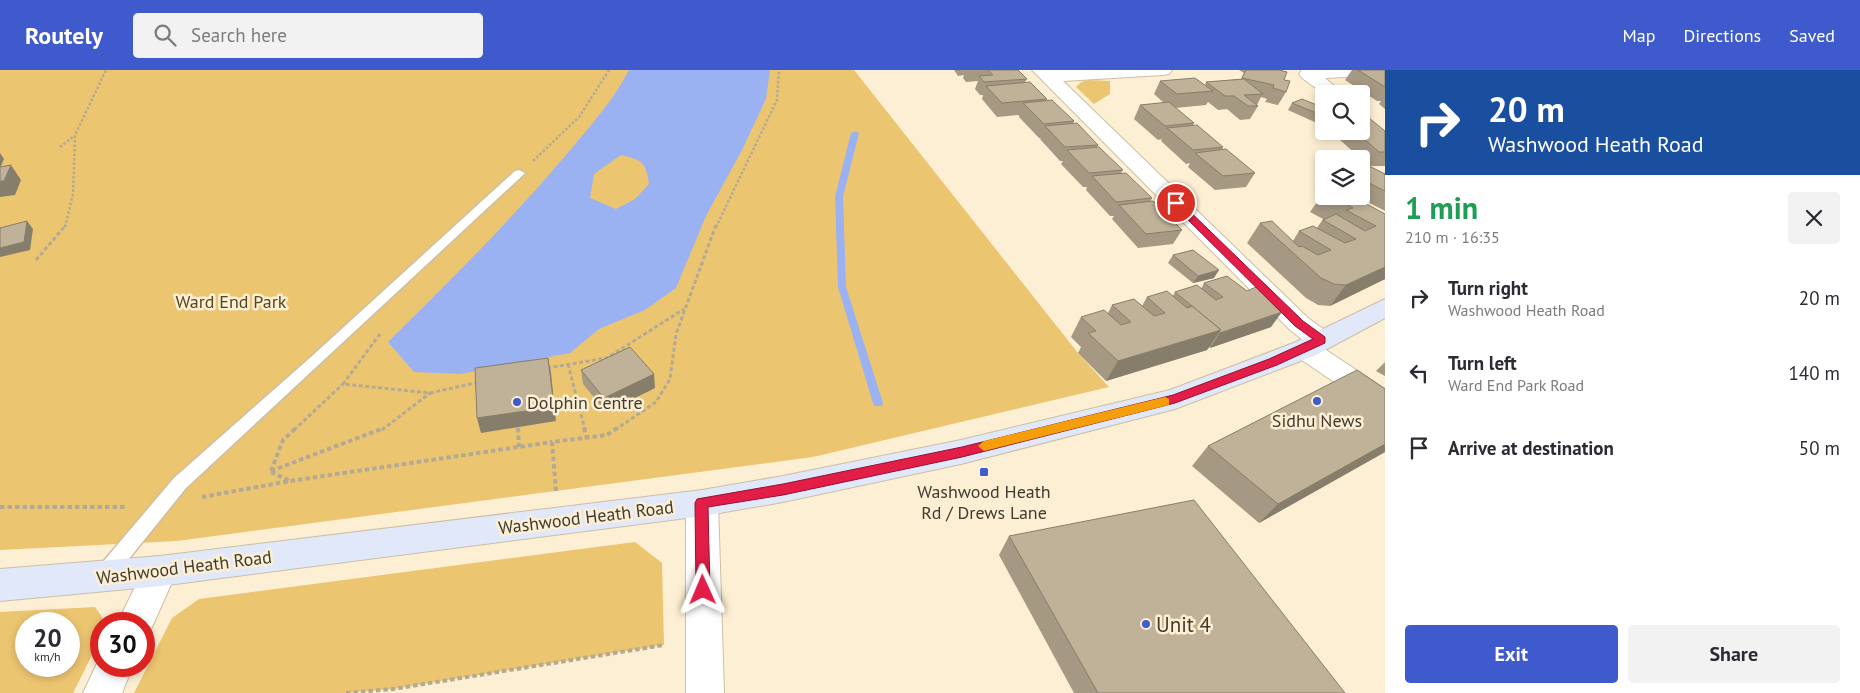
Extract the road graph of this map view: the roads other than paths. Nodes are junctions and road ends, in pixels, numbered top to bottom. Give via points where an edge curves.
1 (1163, 70) edge
2 (1370, 71) edge
3 (1305, 72) edge
4 (1044, 74) edge
5 (1323, 85) edge
6 (519, 173) road end
7 (1385, 308) edge
8 (1313, 345) junction
9 (1385, 403) edge
10 (702, 503) junction
11 (160, 571) junction
12 (101, 578) junction
13 (0, 585) edge
14 (141, 612) edge
15 (110, 677) edge
16 (102, 693) edge
17 (705, 693) edge

1 - 4 street
2 - 3 street
3 - 5 street
4 - 8 street via 1299,324
6 - 12 lane via 180,483
7 - 8 main road, Washwood Heath Road
8 - 9 street
8 - 10 main road, Washwood Heath Road via 1175,399 962,452
10 - 11 main road, Washwood Heath Road
10 - 17 street
11 - 12 main road, Washwood Heath Road
11 - 14 street
12 - 13 main road, Washwood Heath Road
15 - 16 street

